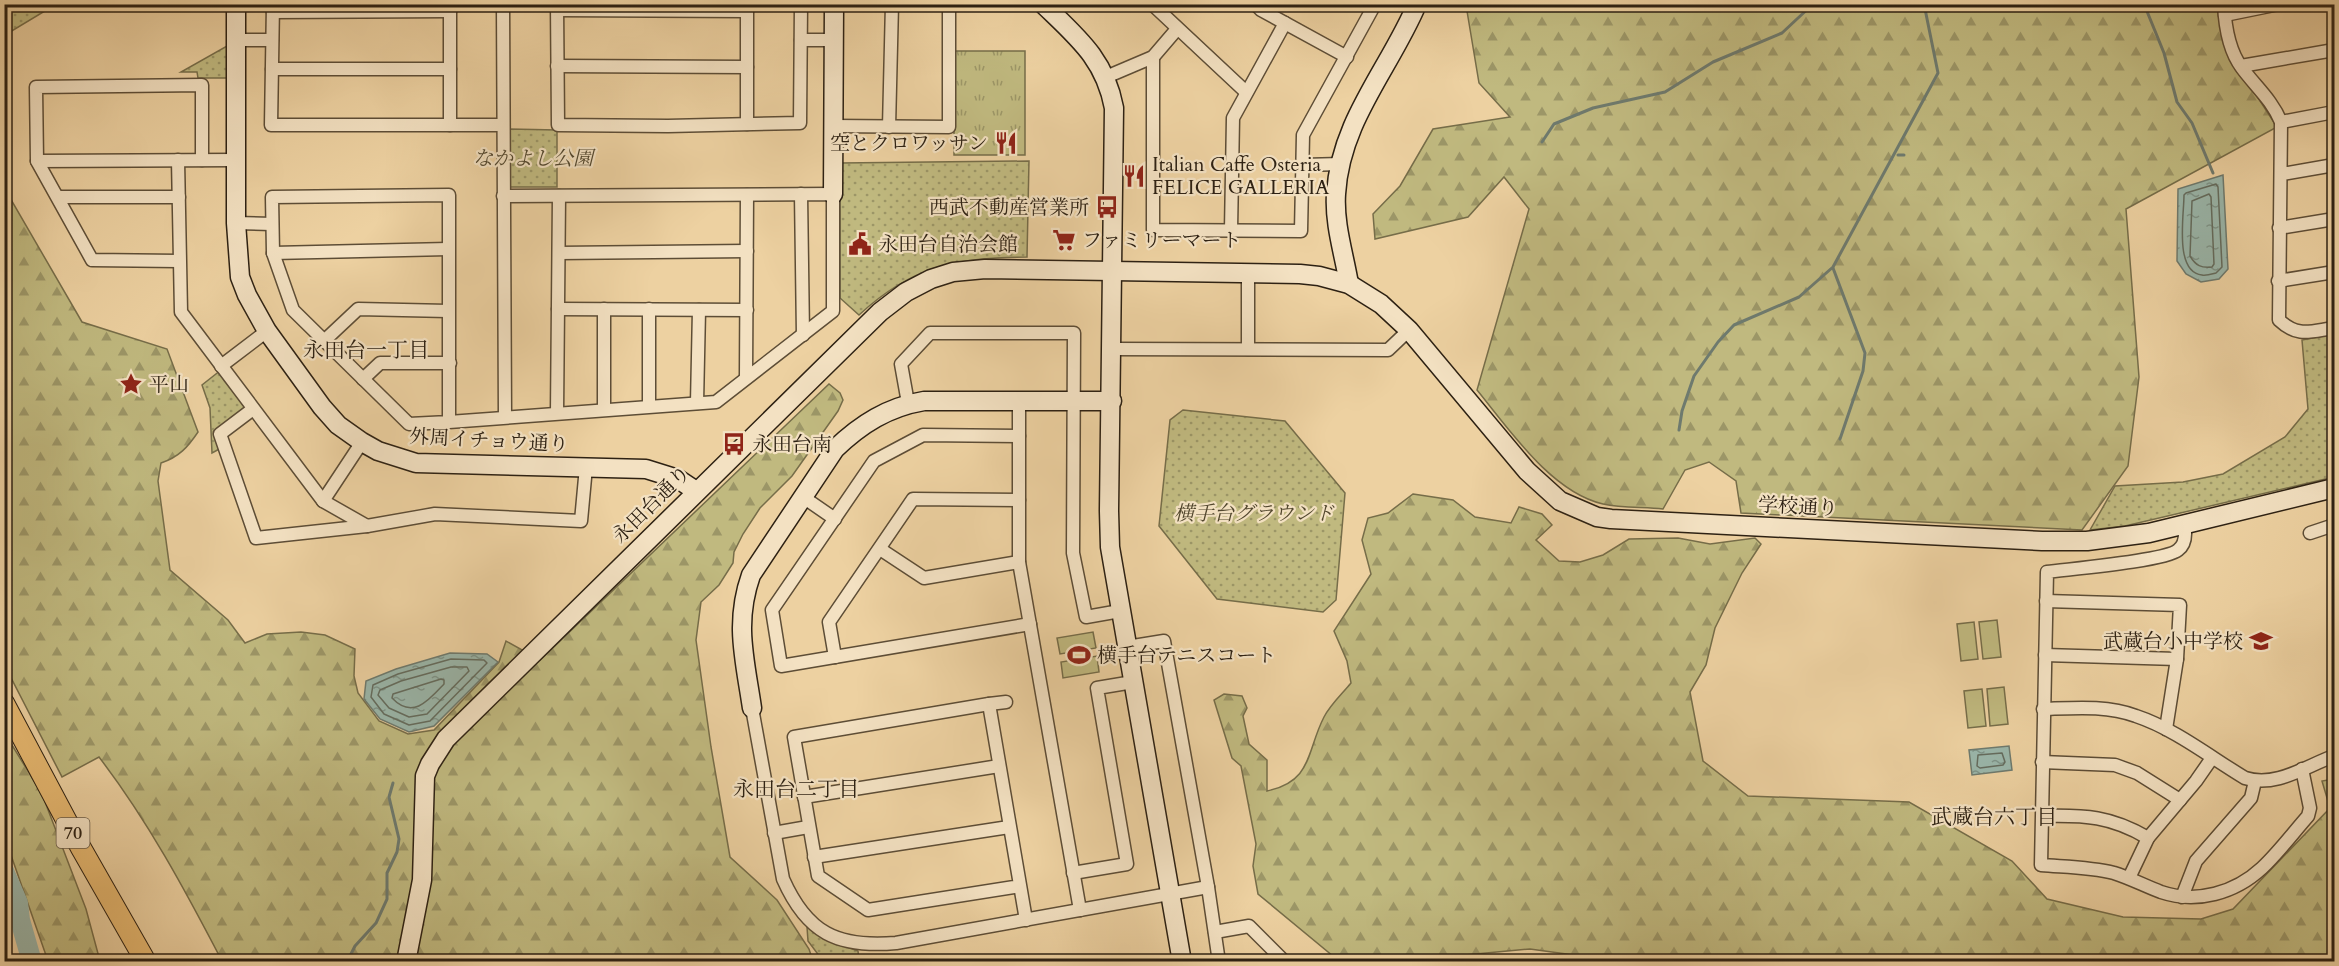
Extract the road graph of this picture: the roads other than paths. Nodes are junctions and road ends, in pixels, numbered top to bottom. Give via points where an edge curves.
1 (236, 4) edge
2 (503, 4) edge
3 (801, 4) edge
4 (834, 4) edge
5 (892, 4) edge
6 (949, 4) edge
7 (1042, 4) edge
8 (1152, 4) edge
9 (1255, 4) edge
10 (1375, 4) edge
11 (1417, 4) edge
12 (2279, 4) edge
13 (557, 7) edge
14 (273, 8) edge
15 (450, 8) edge
16 (747, 8) edge
17 (2224, 10) edge
18 (1285, 23) junction
19 (1177, 29) junction
20 (234, 40) junction
21 (272, 40) junction
22 (801, 40) junction
23 (834, 40) junction
24 (2334, 50) edge
25 (1153, 57) junction
26 (1347, 57) junction
27 (557, 66) junction
28 (2241, 66) junction
29 (747, 67) junction
30 (272, 69) junction
31 (450, 69) junction
32 (1106, 77) junction
33 (1246, 92) junction
34 (2334, 112) edge
35 (2282, 122) junction
36 (747, 124) junction
37 (450, 125) junction
38 (503, 125) junction
39 (833, 126) junction
40 (889, 127) junction
41 (178, 160) junction
42 (202, 160) junction
43 (235, 160) junction
44 (37, 161) junction
45 (1341, 164) junction
46 (1303, 165) junction
47 (2334, 165) edge
48 (2282, 174) junction
49 (833, 194) junction
50 (747, 195) junction
51 (801, 195) junction
52 (503, 196) junction
53 (559, 196) junction
54 (58, 197) junction
55 (179, 197) junction
56 (2334, 219) edge
57 (236, 223) junction
58 (272, 224) junction
59 (2279, 228) junction
60 (1231, 230) junction
61 (448, 249) junction
62 (747, 251) junction
63 (273, 253) junction
64 (559, 253) junction
65 (179, 261) junction
66 (1113, 272) junction
67 (1248, 272) junction
68 (2334, 272) edge
69 (2278, 281) junction
70 (1349, 284) junction
71 (558, 309) junction
72 (604, 309) junction
73 (650, 309) junction
74 (699, 310) junction
75 (747, 310) junction
76 (448, 311) junction
77 (2334, 328) edge
78 (1409, 330) junction
79 (267, 331) junction
80 (803, 334) junction
81 (325, 340) junction
82 (1112, 349) junction
83 (1248, 350) junction
84 (450, 363) junction
85 (221, 366) junction
86 (747, 378) junction
87 (363, 379) junction
88 (1019, 401) junction
89 (1074, 401) junction
90 (1112, 401) junction
91 (697, 403) junction
92 (908, 403) junction
93 (649, 406) junction
94 (253, 409) junction
95 (604, 409) junction
96 (557, 413) junction
97 (505, 417) junction
98 (449, 422) junction
99 (1019, 436) junction
100 (362, 442) junction
101 (586, 467) junction
102 (2334, 488) edge
103 (696, 491) junction
104 (803, 497) junction
105 (1019, 500) junction
106 (323, 501) junction
107 (835, 519) junction
108 (2184, 524) junction
109 (2334, 525) edge
110 (367, 526) junction
111 (2310, 533) dead end
112 (880, 549) junction
113 (1019, 562) junction
114 (2046, 601) junction
115 (1120, 611) junction
116 (1030, 624) junction
117 (1127, 647) junction
118 (2045, 655) junction
119 (835, 657) junction
120 (2177, 659) junction
121 (1133, 682) junction
122 (1005, 702) dead end
123 (4, 703) edge
124 (989, 705) junction
125 (752, 708) joint
126 (2043, 710) junction
127 (2166, 729) junction
128 (2334, 756) edge
129 (2212, 758) junction
130 (2042, 762) junction
131 (999, 766) junction
132 (2302, 769) junction
133 (2255, 781) junction
134 (804, 797) junction
135 (2180, 800) junction
136 (2043, 816) junction
137 (808, 827) junction
138 (1010, 827) junction
139 (774, 833) junction
140 (2148, 838) junction
141 (814, 857) junction
142 (1073, 873) junction
143 (2129, 878) junction
144 (1020, 886) junction
145 (1208, 887) junction
146 (1170, 894) junction
147 (2182, 897) junction
148 (1080, 910) junction
149 (1026, 920) junction
150 (1215, 932) junction
151 (146, 962) edge
152 (406, 962) edge
153 (1182, 962) edge
154 (1219, 962) edge
155 (1285, 962) edge

1 - 20 street, 外周イチョウ通り
2 - 38 street
3 - 22 street
4 - 23 street
5 - 40 street
6 - 40 street via 949,127
7 - 32 street via 1092,55
8 - 19 street
9 - 18 street
10 - 26 street
11 - 45 street via 1356,116
12 - 17 street
13 - 16 street
13 - 27 street
14 - 15 street
14 - 21 street
15 - 31 street
16 - 29 street
17 - 28 street via 2230,42
18 - 26 street
18 - 33 street
19 - 25 street
19 - 33 street
20 - 21 street
20 - 43 street, 外周イチョウ通り
21 - 30 street
22 - 23 street
22 - 36 street via 800,123
23 - 39 street
24 - 28 street
25 - 32 street
25 - 60 street via 1153,230
26 - 46 street via 1303,135
27 - 29 street
27 - 36 street via 558,125
28 - 35 street via 2266,94
29 - 36 street
30 - 31 street
30 - 37 street via 271,125
31 - 37 street
32 - 66 street via 1114,108
33 - 60 street via 1233,118
34 - 35 street
35 - 48 street
37 - 38 street
38 - 52 street
39 - 40 street
39 - 49 street
41 - 42 street
41 - 44 street
41 - 55 street
42 - 43 street
42 - 44 street via 202,85 36,87
43 - 57 street, 外周イチョウ通り
44 - 54 street
45 - 46 street
45 - 70 street via 1336,219
46 - 60 street via 1301,231
47 - 48 street
48 - 59 street
49 - 51 street
49 - 80 street via 833,311
50 - 51 street
50 - 53 street
50 - 62 street
51 - 80 street
52 - 53 street
52 - 97 street
53 - 64 street
54 - 55 street
54 - 65 street via 92,260
55 - 65 street
56 - 59 street
57 - 58 street
57 - 79 street, 外周イチョウ通り via 240,276
58 - 61 street via 272,197 449,195
58 - 63 street
59 - 69 street
61 - 63 street
61 - 76 street
62 - 64 street
62 - 75 street
63 - 81 street via 293,310
64 - 71 street
65 - 85 street via 181,312
66 - 67 street, 永田台通り
66 - 82 street
66 - 103 street, 永田台通り via 953,272 906,292 880,312
67 - 70 street, 学校通り via 1319,276
67 - 83 street
68 - 69 street
69 - 77 street via 2279,320 2289,330 2302,333
70 - 78 street, 学校通り via 1381,304
71 - 72 street
71 - 96 street
72 - 73 street
72 - 95 street
73 - 74 street
73 - 93 street
74 - 75 street
74 - 91 street
75 - 86 street
76 - 81 street via 358,309
76 - 84 street
78 - 83 street via 1388,350
78 - 108 street, 学校通り via 1527,471 1560,501 1597,517 2060,542 2115,538
79 - 85 street
79 - 100 street, 外周イチョウ通り via 322,407 338,425
80 - 86 street
81 - 87 street
82 - 83 street
82 - 90 street
84 - 87 street via 380,363
84 - 98 street
85 - 94 street
86 - 91 street via 716,402
87 - 98 street via 409,424
88 - 89 street
88 - 92 street
88 - 99 street
89 - 90 street
89 - 92 street via 1074,333 930,333 901,364
89 - 115 street via 1073,553 1086,617
90 - 115 street via 1108,511
91 - 93 street
92 - 104 street via 883,413 850,435
93 - 95 street
94 - 106 street
94 - 110 street via 220,434 256,538
95 - 96 street
96 - 97 street
97 - 98 street
99 - 105 street
99 - 107 street via 923,435 874,461
100 - 101 street, 外周イチョウ通り via 416,463
100 - 106 street
101 - 103 street, 外周イチョウ通り via 646,469 678,479
101 - 110 street via 581,521 435,514
102 - 108 street, 学校通り
103 - 152 street, 永田台通り via 446,739 430,764 423,790 422,880
104 - 107 street
104 - 125 street via 755,567 745,592 740,625
105 - 112 street via 913,499
105 - 113 street
106 - 110 street
107 - 119 street via 772,610 781,666
108 - 114 street via 2185,539 2177,552 2047,572
109 - 111 street
112 - 113 street via 924,578
112 - 119 street via 829,622
113 - 116 street
114 - 118 street
114 - 120 street via 2180,605
115 - 117 street
116 - 119 street
116 - 142 street
117 - 121 street
117 - 145 street via 1164,641
118 - 120 street
118 - 126 street
120 - 127 street
121 - 142 street via 1097,688 1127,864
121 - 146 street
122 - 124 street
123 - 151 main road, 70
124 - 131 street
124 - 134 street via 794,737
125 - 139 street
126 - 127 street via 2109,710 2135,715
126 - 130 street
127 - 129 street
128 - 132 street
129 - 133 street
129 - 135 street
130 - 135 street via 2115,765 2137,773
130 - 136 street
131 - 134 street
131 - 138 street
132 - 133 street via 2278,779
132 - 147 street via 2310,812 2263,868 2222,892
133 - 147 street via 2251,798 2196,861
134 - 137 street
135 - 140 street
136 - 140 street via 2110,820
136 - 143 street via 2041,865 2089,868
137 - 139 street
137 - 141 street
138 - 141 street
138 - 144 street
139 - 149 street via 783,879 792,900 819,929 836,938 854,944 896,944
140 - 143 street
141 - 144 street via 818,876 868,910
142 - 148 street
143 - 147 street
144 - 149 street
145 - 146 street
145 - 150 street
146 - 148 street
146 - 153 street
148 - 149 street
150 - 154 street
150 - 155 street via 1249,926

